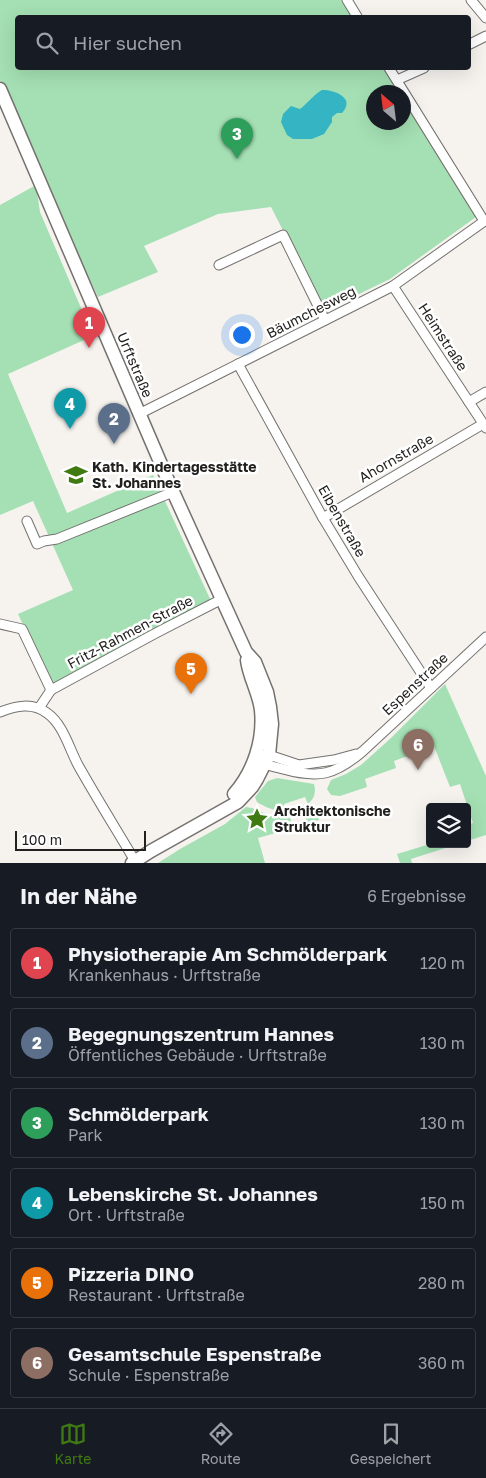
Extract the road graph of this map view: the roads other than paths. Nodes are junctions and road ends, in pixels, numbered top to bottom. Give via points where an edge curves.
1 (347, 0) edge
2 (471, 0) edge
3 (356, 15) edge
4 (486, 18) edge
5 (486, 36) edge
6 (471, 44) edge
7 (390, 70) edge
8 (420, 70) edge
9 (397, 80) junction
10 (0, 89) edge
11 (485, 220) edge
12 (218, 265) dead end
13 (394, 286) junction
14 (325, 320) junction
15 (238, 364) junction
16 (486, 392) edge
17 (469, 402) junction
18 (139, 414) junction
19 (485, 426) edge
20 (173, 492) junction
21 (323, 518) junction
22 (27, 521) dead end
23 (222, 600) junction
24 (0, 624) edge
25 (486, 637) edge
26 (431, 688) junction
27 (51, 690) junction
28 (39, 708) junction
29 (0, 712) edge
30 (263, 758) junction
31 (134, 862) edge

1 - 3 street
2 - 4 street
5 - 6 street
7 - 9 street
8 - 9 street
9 - 11 street
10 - 18 street, Urftstraße
11 - 13 street, Bäumchesweg
12 - 14 street via 283,234
13 - 14 street, Bäumchesweg
13 - 17 street, Heimstraße
14 - 15 street, Bäumchesweg
15 - 18 street, Bäumchesweg
15 - 21 street, Eibenstraße
16 - 17 street
17 - 19 street, Heimstraße
18 - 20 street, Urftstraße
19 - 21 street, Ahornstraße
20 - 22 street via 57,540 37,544
20 - 23 street, Urftstraße
21 - 26 street, Eibenstraße
23 - 27 street, Fritz-Rahmen-Straße
23 - 30 street, Urftstraße via 246,652 261,710 259,745
24 - 27 street via 22,629
25 - 26 street, Espenstraße
26 - 30 street, Espenstraße via 363,751 337,770 310,775
27 - 28 street, Fritz-Rahmen-Straße
28 - 29 street via 16,706
28 - 31 street via 58,724
30 - 31 street, Urftstraße via 252,787 238,802

